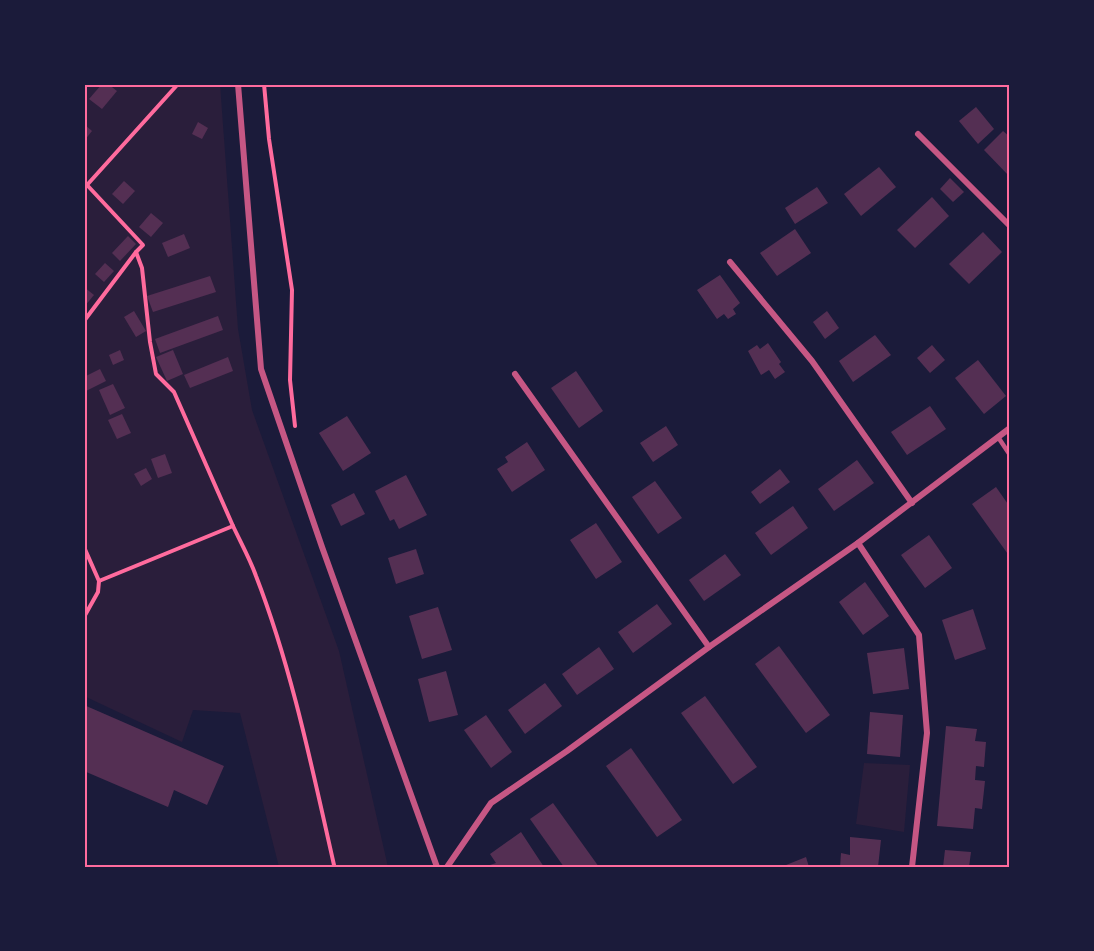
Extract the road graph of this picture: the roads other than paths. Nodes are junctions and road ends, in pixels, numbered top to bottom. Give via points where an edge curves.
1 (237, 84) edge
2 (918, 134) dead end
3 (1010, 226) edge
4 (730, 262) dead end
5 (515, 374) dead end
6 (1010, 428) edge
7 (998, 437) junction
8 (1010, 454) edge
9 (912, 503) junction
10 (858, 543) junction
11 (710, 647) junction
12 (437, 867) edge
13 (447, 867) edge
14 (912, 867) edge

1 - 12 street via 261,369
2 - 3 street
4 - 9 street via 812,361
5 - 11 street
6 - 7 street
7 - 8 lane
7 - 9 street
9 - 10 street
10 - 11 street
10 - 14 street via 919,635 927,733
11 - 13 street via 491,804

